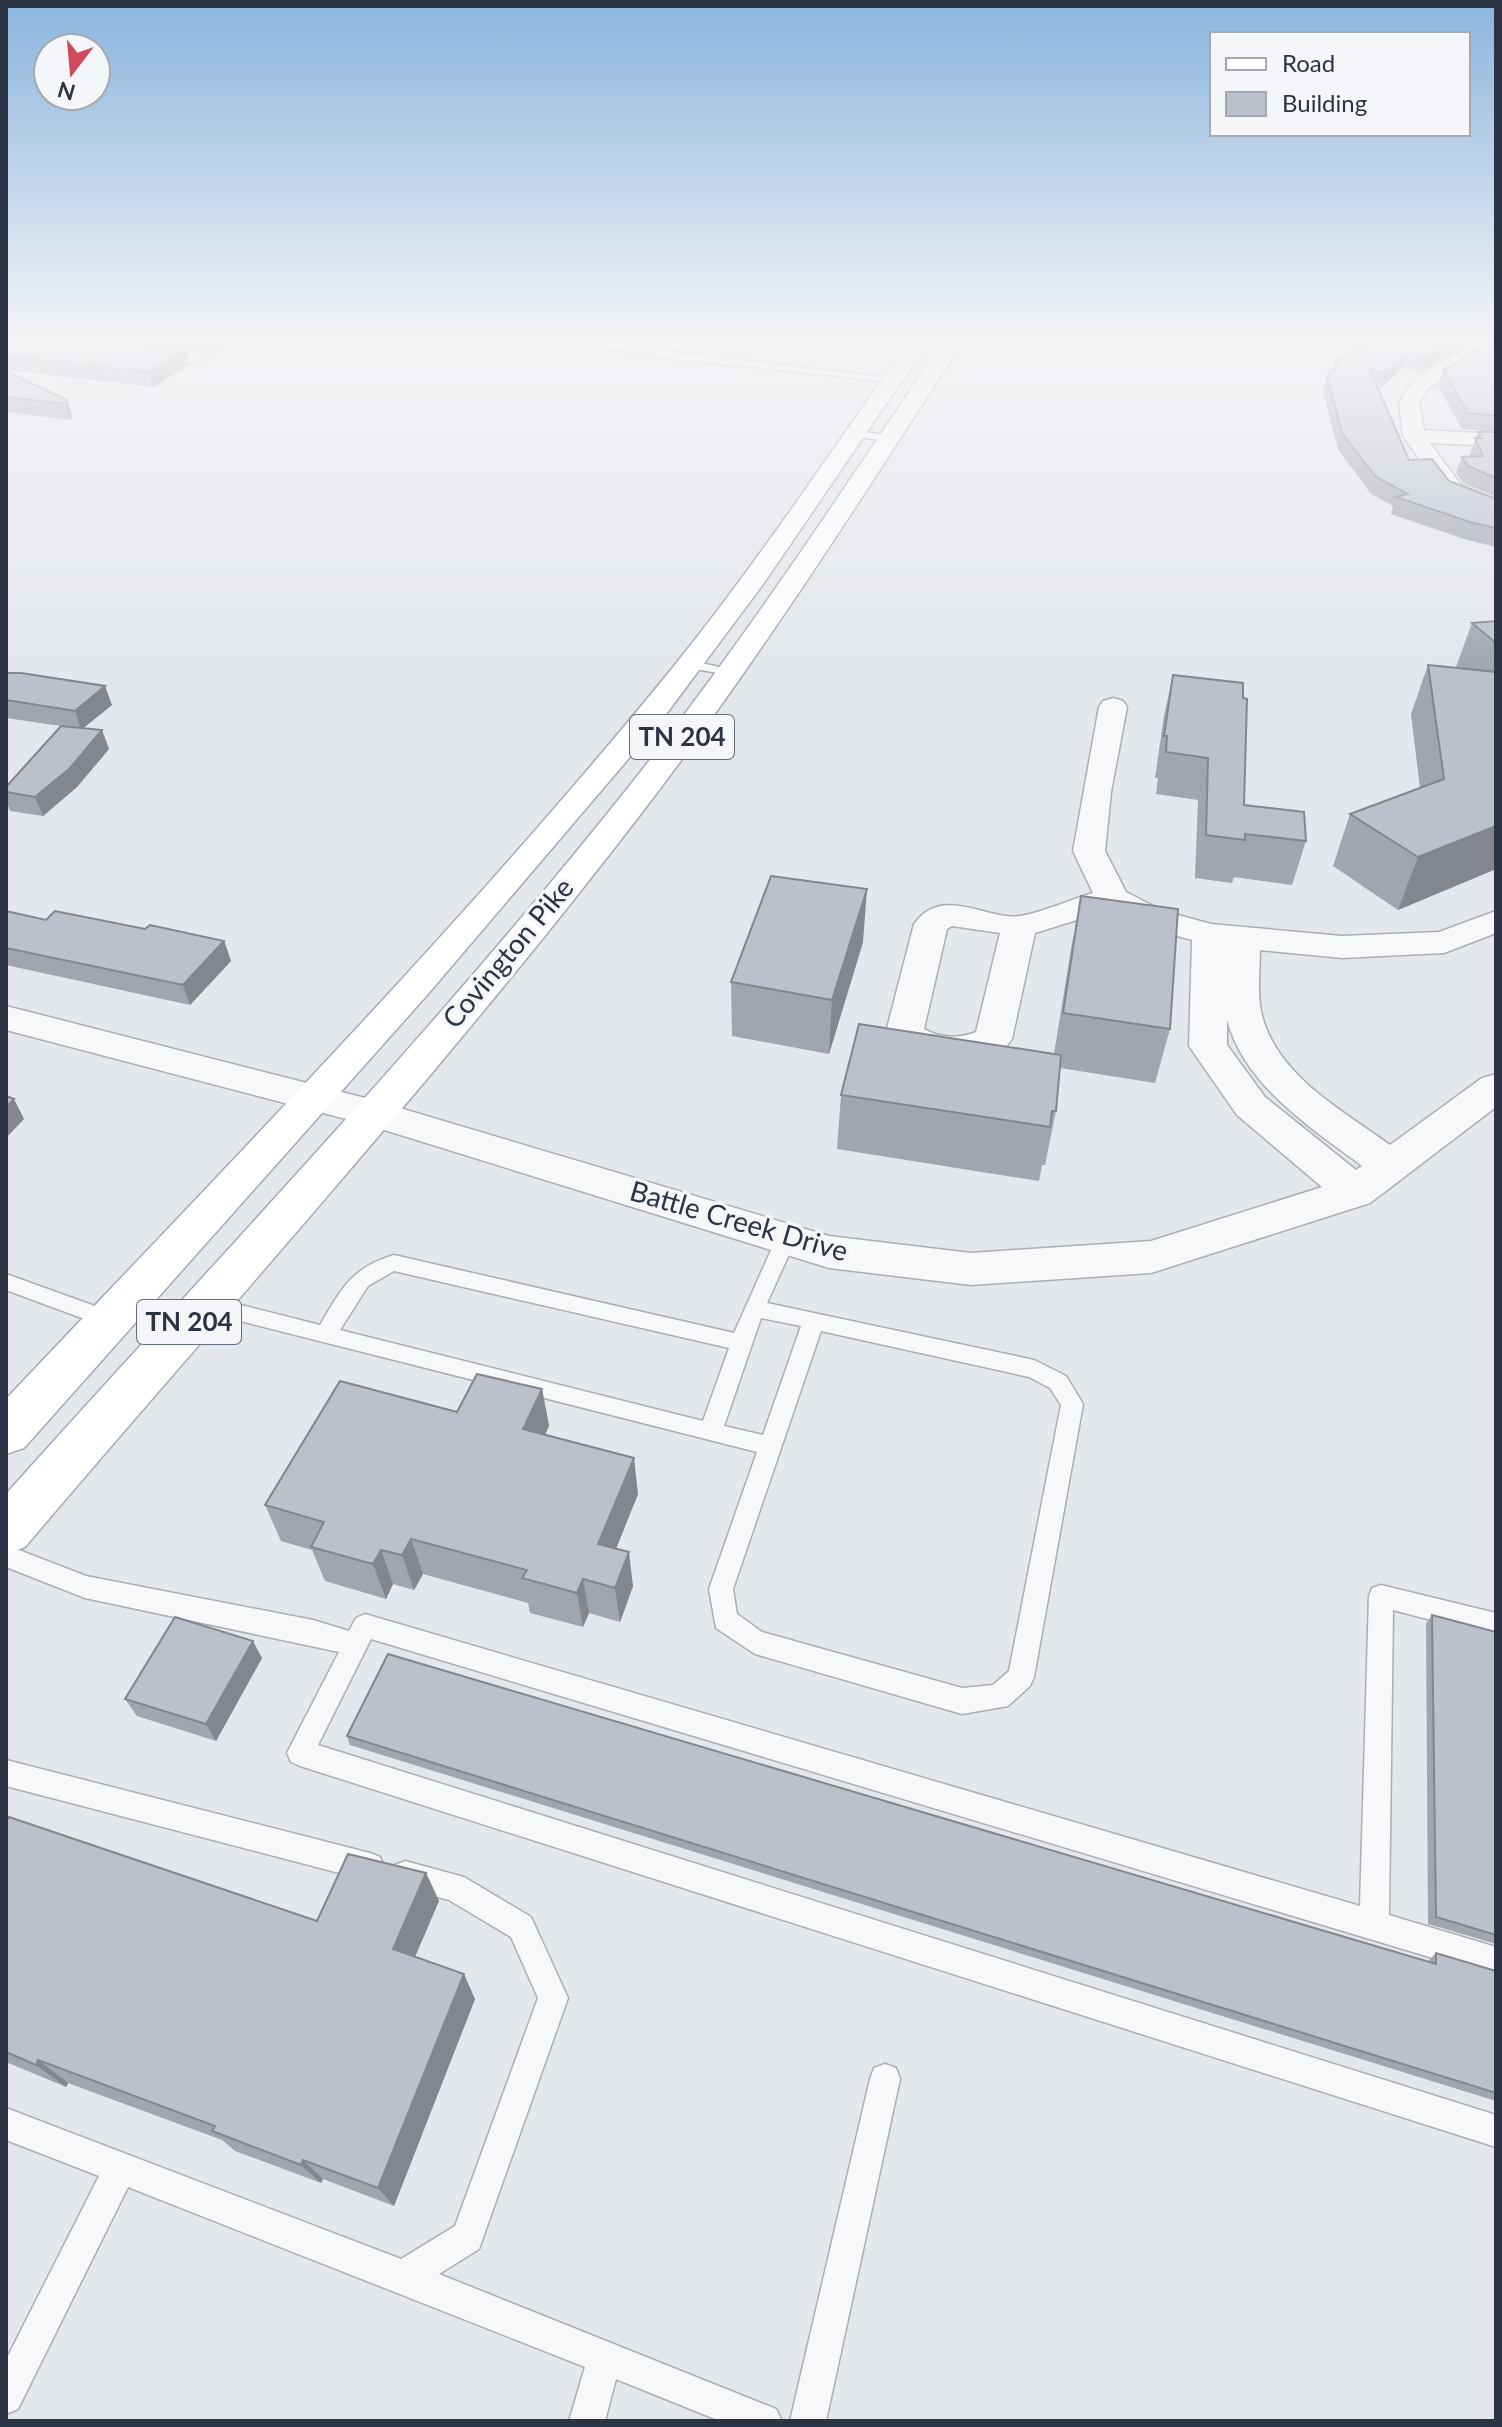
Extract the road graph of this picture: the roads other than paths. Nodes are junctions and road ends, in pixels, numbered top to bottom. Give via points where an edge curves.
1 (843, 448) edge
2 (882, 448) edge
3 (1423, 448) edge
4 (1496, 509) edge
5 (688, 664) junction
6 (730, 671) junction
7 (1113, 707) dead end
8 (1112, 898) junction
9 (1496, 921) edge
10 (1019, 927) dead end
11 (1226, 936) junction
12 (6, 1018) edge
13 (1496, 1087) edge
14 (314, 1098) junction
15 (373, 1113) junction
16 (1388, 1165) junction
17 (1355, 1192) junction
18 (786, 1239) junction
19 (6, 1282) edge
20 (205, 1304) junction
21 (754, 1308) junction
22 (109, 1320) junction
23 (813, 1322) junction
24 (326, 1334) junction
25 (742, 1343) junction
26 (710, 1432) junction
27 (6, 1433) edge
28 (770, 1446) junction
29 (6, 1531) edge
30 (6, 1556) edge
31 (1496, 1625) edge
32 (356, 1645) junction
33 (6, 1773) edge
34 (1374, 1925) junction
35 (1496, 1962) edge
36 (885, 2079) dead end
37 (6, 2124) edge
38 (1496, 2131) edge
39 (121, 2166) junction
40 (404, 2277) junction
41 (605, 2359) junction
42 (6, 2397) edge
43 (587, 2421) edge
44 (764, 2421) edge
45 (808, 2421) edge

1 - 5 main road, Covington Pike / TN 204
2 - 6 main road, Covington Pike / TN 204
3 - 4 street via 1453,490
5 - 6 lane
5 - 14 main road, Covington Pike / TN 204
6 - 15 main road, Covington Pike / TN 204 via 628,808
7 - 8 street via 1089,851
8 - 10 street
8 - 11 street via 1151,918
9 - 11 street via 1444,942 1342,947
11 - 16 street via 1258,1055 1281,1080
11 - 17 street via 1208,1046 1251,1106
12 - 14 street, Battle Creek Drive
13 - 16 street, Battle Creek Drive
14 - 15 street, Battle Creek Drive
14 - 22 main road, Covington Pike / TN 204
15 - 18 street, Battle Creek Drive
15 - 20 main road, Covington Pike / TN 204
16 - 17 street, Battle Creek Drive
17 - 18 street, Battle Creek Drive via 1151,1257 971,1269 829,1252
18 - 21 lane
19 - 22 lane
20 - 24 lane
20 - 29 main road, Covington Pike / TN 204
21 - 23 lane
21 - 25 lane
22 - 27 main road, Covington Pike / TN 204
23 - 28 lane
23 - 28 lane via 1034,1369 1058,1382 1072,1404 1021,1677 999,1697 962,1701 755,1642 725,1620 721,1589
24 - 25 lane via 361,1277 374,1267 394,1263
24 - 26 lane
25 - 26 lane
26 - 28 lane
30 - 32 lane via 85,1587
31 - 34 lane via 1381,1596
32 - 34 lane via 365,1626
32 - 38 lane via 300,1753
33 - 40 lane via 454,1887 521,1927 553,1998 467,2237
34 - 35 lane
36 - 45 lane
37 - 39 lane
39 - 40 lane
39 - 42 lane
40 - 41 lane
41 - 43 lane
41 - 44 lane

